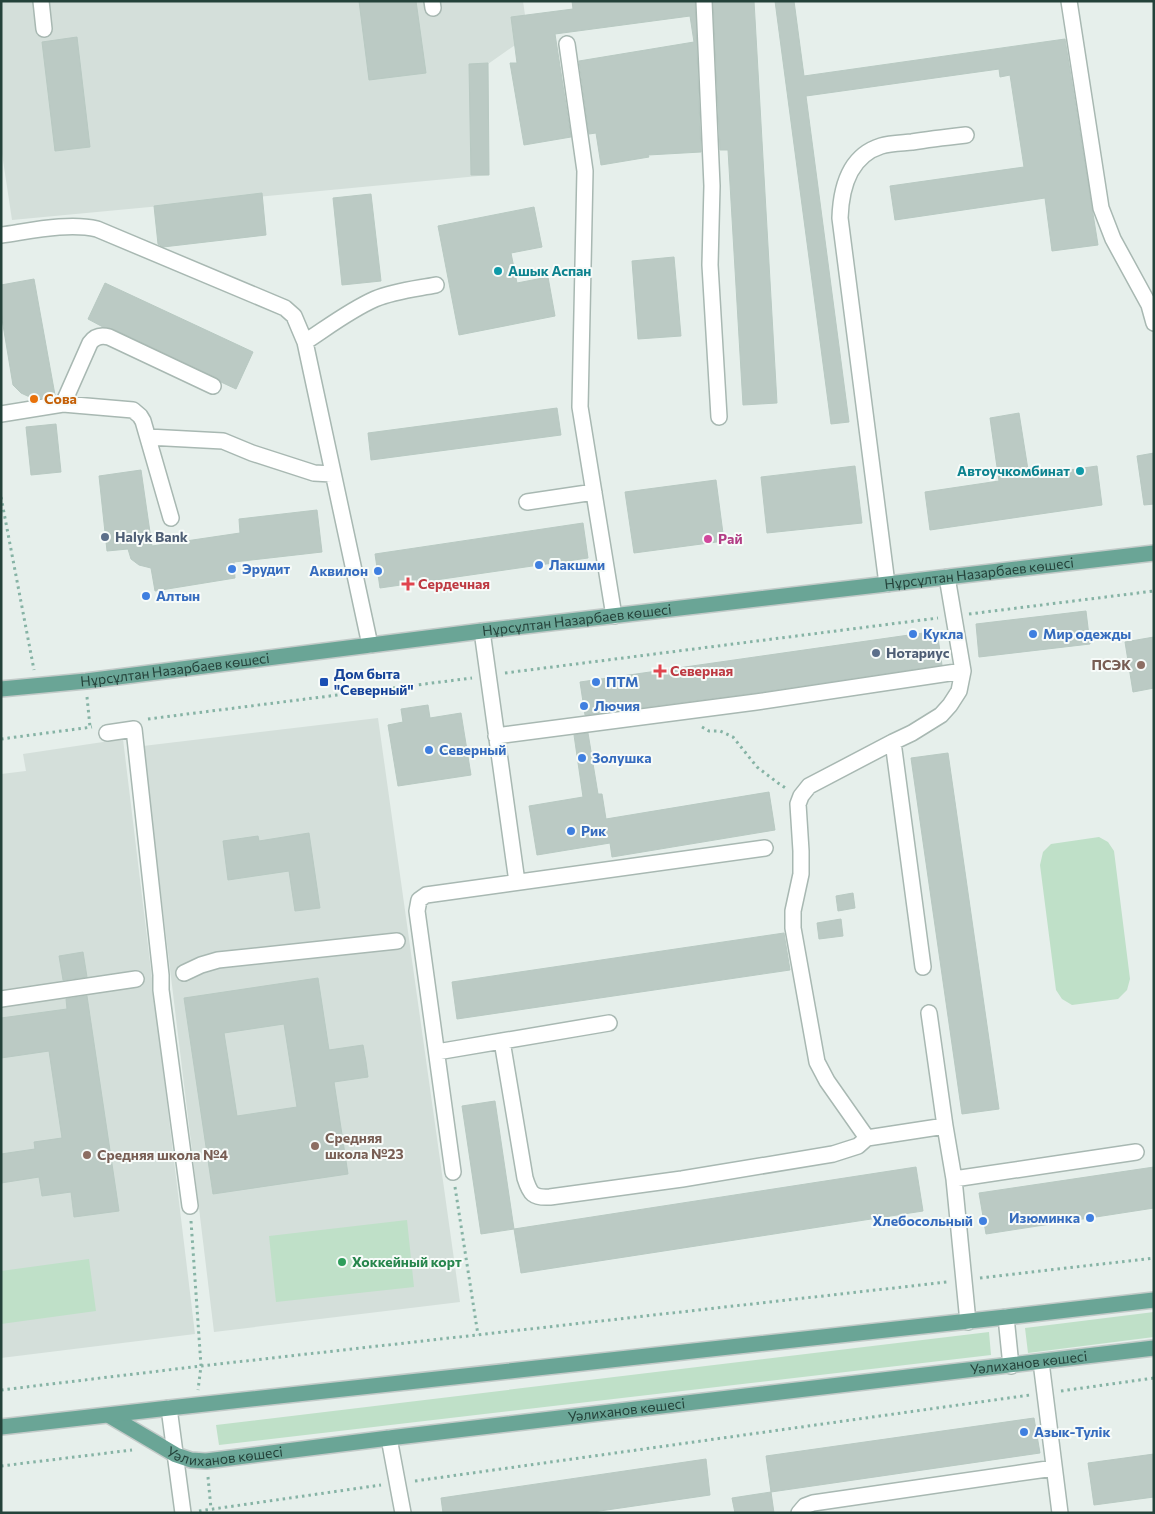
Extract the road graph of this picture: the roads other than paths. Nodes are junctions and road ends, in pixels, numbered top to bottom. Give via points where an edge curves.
1 (42, 1) edge
2 (704, 1) edge
3 (1069, 1) edge
4 (44, 29) dead end
5 (567, 44) dead end
6 (966, 135) dead end
7 (1, 235) edge
8 (436, 285) dead end
9 (1154, 323) edge
10 (305, 342) junction
11 (213, 386) dead end
12 (63, 404) junction
13 (1, 414) edge
14 (720, 417) dead end
15 (148, 437) junction
16 (332, 474) junction
17 (594, 492) junction
18 (527, 502) dead end
19 (171, 518) dead end
20 (1154, 553) edge
21 (947, 577) junction
22 (887, 584) junction
23 (614, 616) junction
24 (482, 631) junction
25 (370, 645) junction
26 (963, 671) junction
27 (1, 689) edge
28 (102, 729) road end
29 (496, 736) junction
30 (893, 742) junction
31 (765, 848) dead end
32 (517, 882) junction
33 (397, 941) dead end
34 (924, 967) dead end
35 (184, 973) dead end
36 (136, 979) dead end
37 (1, 999) edge
38 (929, 1013) dead end
39 (609, 1023) dead end
40 (502, 1041) junction
41 (437, 1052) junction
42 (945, 1126) junction
43 (867, 1138) junction
44 (1136, 1152) dead end
45 (452, 1172) road end
46 (954, 1179) junction
47 (190, 1206) road end
48 (1154, 1300) edge
49 (1006, 1317) junction
50 (968, 1322) junction
51 (1154, 1348) edge
52 (1041, 1362) junction
53 (1012, 1366) junction
54 (169, 1408) junction
55 (110, 1416) junction
56 (1, 1427) edge
57 (389, 1438) junction
58 (176, 1455) junction
59 (1054, 1468) junction
60 (188, 1512) edge
61 (403, 1513) edge
62 (799, 1513) edge
63 (1060, 1513) edge

1 - 4 street
2 - 14 street via 712,186 710,265
3 - 9 street via 1101,208
5 - 17 street via 585,171 580,407
6 - 22 street via 881,146 867,152 856,161 843,190 840,218
7 - 10 street via 68,227 97,229 285,308 294,316
8 - 10 street via 375,299
10 - 16 street
11 - 12 street via 110,337 101,336 90,343
12 - 13 street
12 - 15 street via 133,410 140,416
15 - 16 street via 224,441 314,473
15 - 19 street
16 - 25 street
17 - 18 street
17 - 23 street
20 - 21 main road, Нұрсұлтан Назарбаев көшесі
21 - 22 main road, Нұрсұлтан Назарбаев көшесі
21 - 26 street
22 - 23 main road, Нұрсұлтан Назарбаев көшесі
23 - 24 main road, Нұрсұлтан Назарбаев көшесі
24 - 25 main road, Нұрсұлтан Назарбаев көшесі
24 - 29 street
25 - 27 main road, Нұрсұлтан Назарбаев көшесі
26 - 29 street
26 - 30 street via 959,691 941,714 912,734
28 - 47 street via 134,730 161,990
29 - 32 street
30 - 34 street
30 - 43 street via 809,786 798,804 801,874 793,928 817,1062
31 - 32 street
32 - 41 street via 426,896 419,900 417,910
33 - 35 street via 218,960
36 - 37 street
38 - 42 street
39 - 40 street
40 - 41 street
40 - 43 street via 525,1178 530,1191 538,1197 682,1179 832,1154 858,1146
41 - 45 street
42 - 43 street
42 - 46 street
44 - 46 street
46 - 50 street
48 - 49 main road
49 - 50 main road
49 - 53 street
50 - 54 main road
51 - 52 main road, Уәлиханов көшесі
52 - 53 main road, Уәлиханов көшесі
52 - 59 street
53 - 57 main road, Уәлиханов көшесі
54 - 55 main road
54 - 58 street
55 - 56 main road
55 - 58 main road, Уәлиханов көшесі
57 - 58 main road, Уәлиханов көшесі via 206,1461
57 - 61 street
58 - 60 street
59 - 62 street via 813,1503
59 - 63 street

